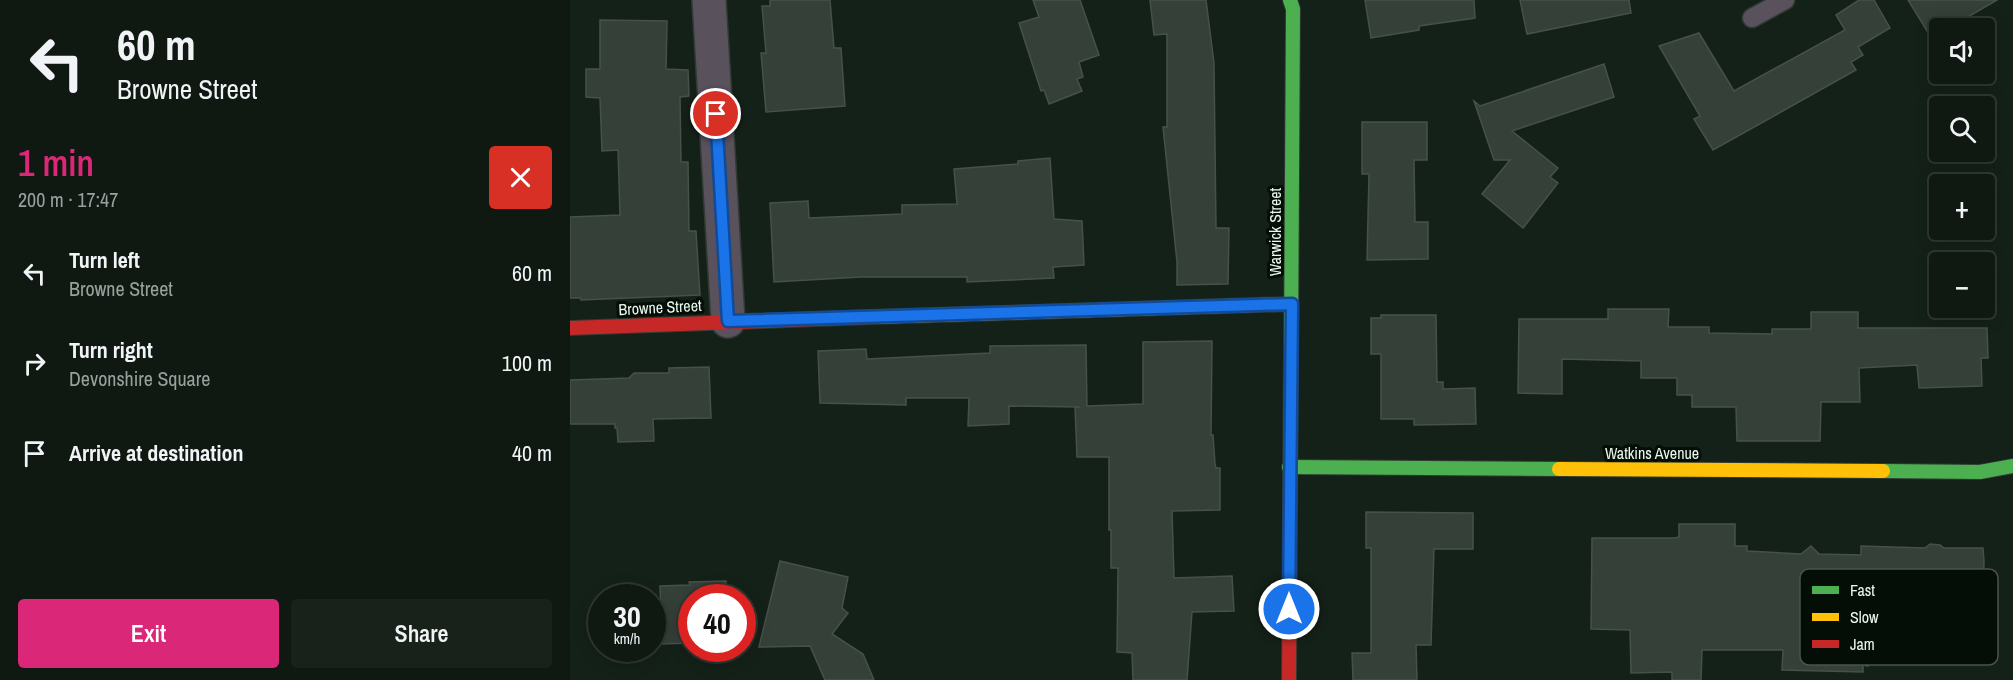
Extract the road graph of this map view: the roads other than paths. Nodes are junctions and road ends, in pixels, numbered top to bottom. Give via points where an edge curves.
1 (709, 0) edge
2 (1290, 0) edge
3 (1785, 0) edge
4 (1752, 18) dead end
5 (1292, 304) junction
6 (728, 321) junction
7 (570, 328) edge
8 (2013, 466) edge
9 (1289, 467) junction
10 (1289, 680) edge

1 - 6 street
2 - 5 street, Warwick Street
3 - 4 lane
5 - 6 street, Browne Street
5 - 9 street, Warwick Street
6 - 7 street, Browne Street
8 - 9 street, Watkins Avenue via 1980,472
9 - 10 street, Warwick Street

